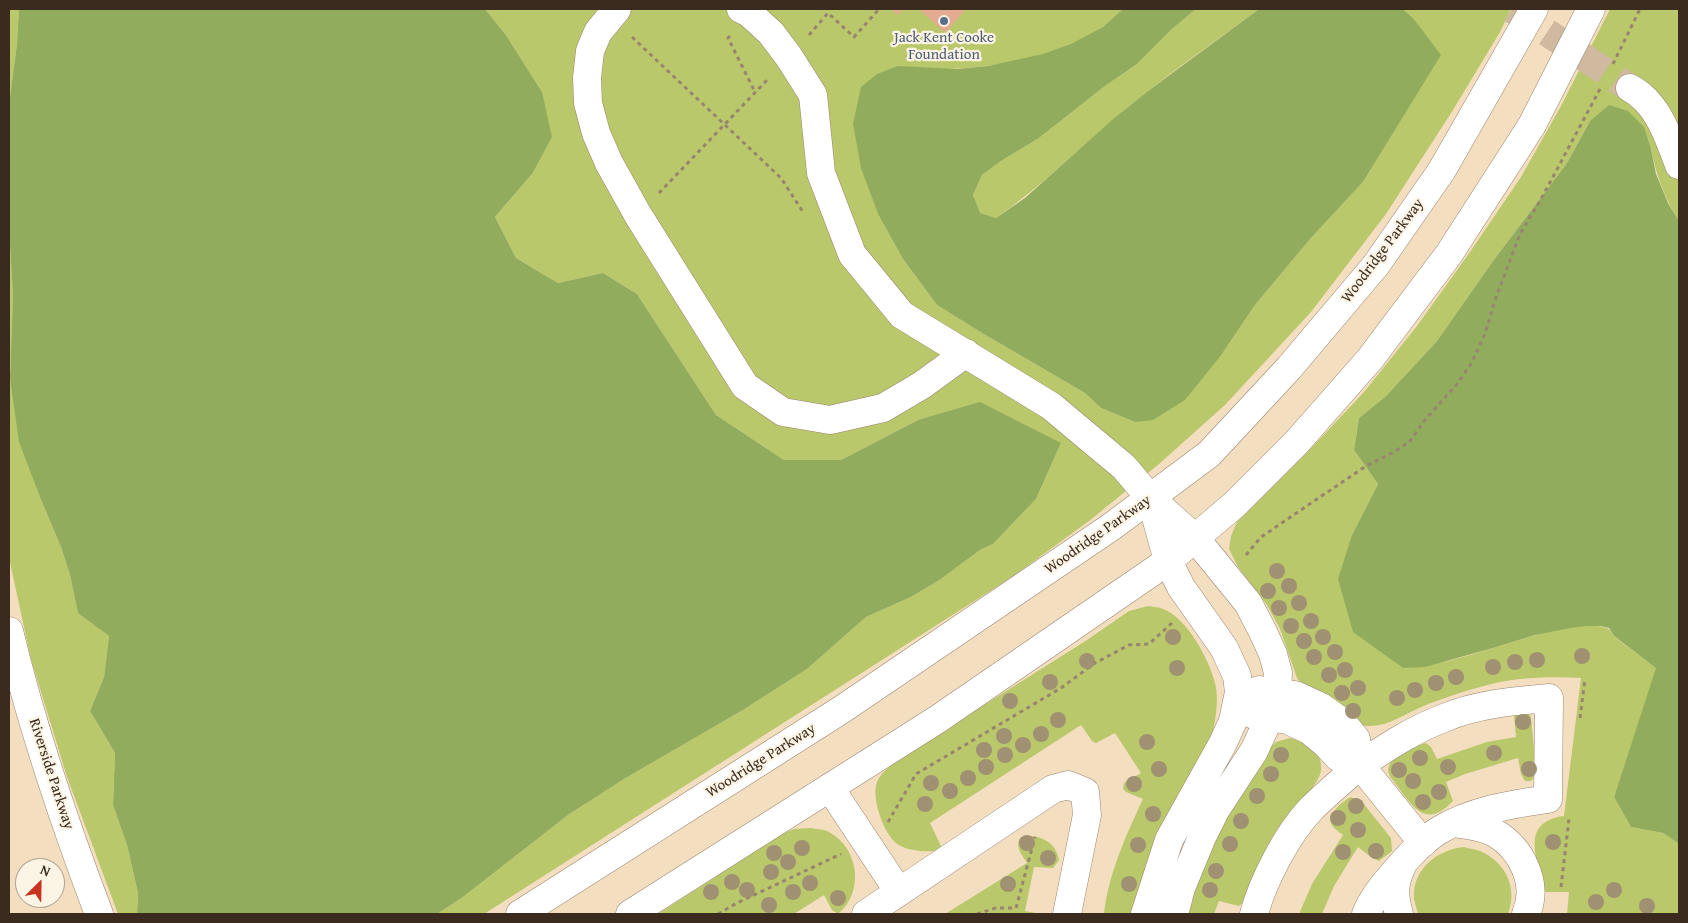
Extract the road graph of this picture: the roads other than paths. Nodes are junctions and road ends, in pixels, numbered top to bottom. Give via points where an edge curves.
1 (1534, 9) edge
2 (1591, 9) edge
3 (610, 11) edge
4 (745, 11) edge
5 (1630, 88) tunnel mouth
6 (1679, 165) edge
7 (966, 353) junction
8 (1151, 499) junction
9 (1195, 538) junction
10 (1168, 561) junction
11 (9, 631) edge
12 (1237, 702) junction
13 (1274, 704) junction
14 (1360, 764) junction
15 (830, 788) junction
16 (1453, 823) junction
17 (1414, 851) junction
18 (900, 892) junction
19 (99, 914) edge
20 (520, 914) edge
21 (630, 914) edge
22 (866, 914) edge
23 (1067, 914) edge
24 (1145, 914) edge
25 (1174, 914) edge
26 (1254, 914) edge
27 (1366, 914) edge
28 (1399, 914) edge
29 (1526, 914) edge

1 - 8 street, Woodridge Parkway via 1442,170 1376,265 1289,368 1209,454
2 - 9 street via 1532,125 1449,254 1370,359 1297,442
3 - 7 street via 590,51 588,103 596,133 638,214 745,386 783,412 830,420 883,408
4 - 7 street via 771,33 813,95 821,173 852,254 902,315
5 - 6 street via 1643,95 1654,108
7 - 8 street via 1058,412 1124,467
8 - 9 street
8 - 10 street
8 - 20 street, Woodridge Parkway via 841,710
9 - 10 street
9 - 13 street via 1248,603 1273,654 1278,673
10 - 12 street via 1181,587 1224,648 1237,676
10 - 15 street via 938,719
11 - 19 street, Riverside Parkway via 55,792
12 - 13 street
12 - 24 street via 1233,721 1213,762 1169,840
13 - 14 street via 1288,720 1309,730 1338,758
13 - 25 street via 1254,752 1216,809 1202,837
14 - 16 street via 1402,737 1445,717 1497,703 1550,698 1548,799 1512,804
14 - 17 street
14 - 26 street via 1310,810 1274,863
15 - 18 street
15 - 21 street
16 - 17 street
16 - 29 street via 1477,826 1494,833 1513,847 1525,865 1531,888
17 - 27 street via 1384,884
17 - 28 street via 1396,878 1395,899
18 - 22 street
18 - 23 street via 1053,789 1068,785 1085,792 1087,815

